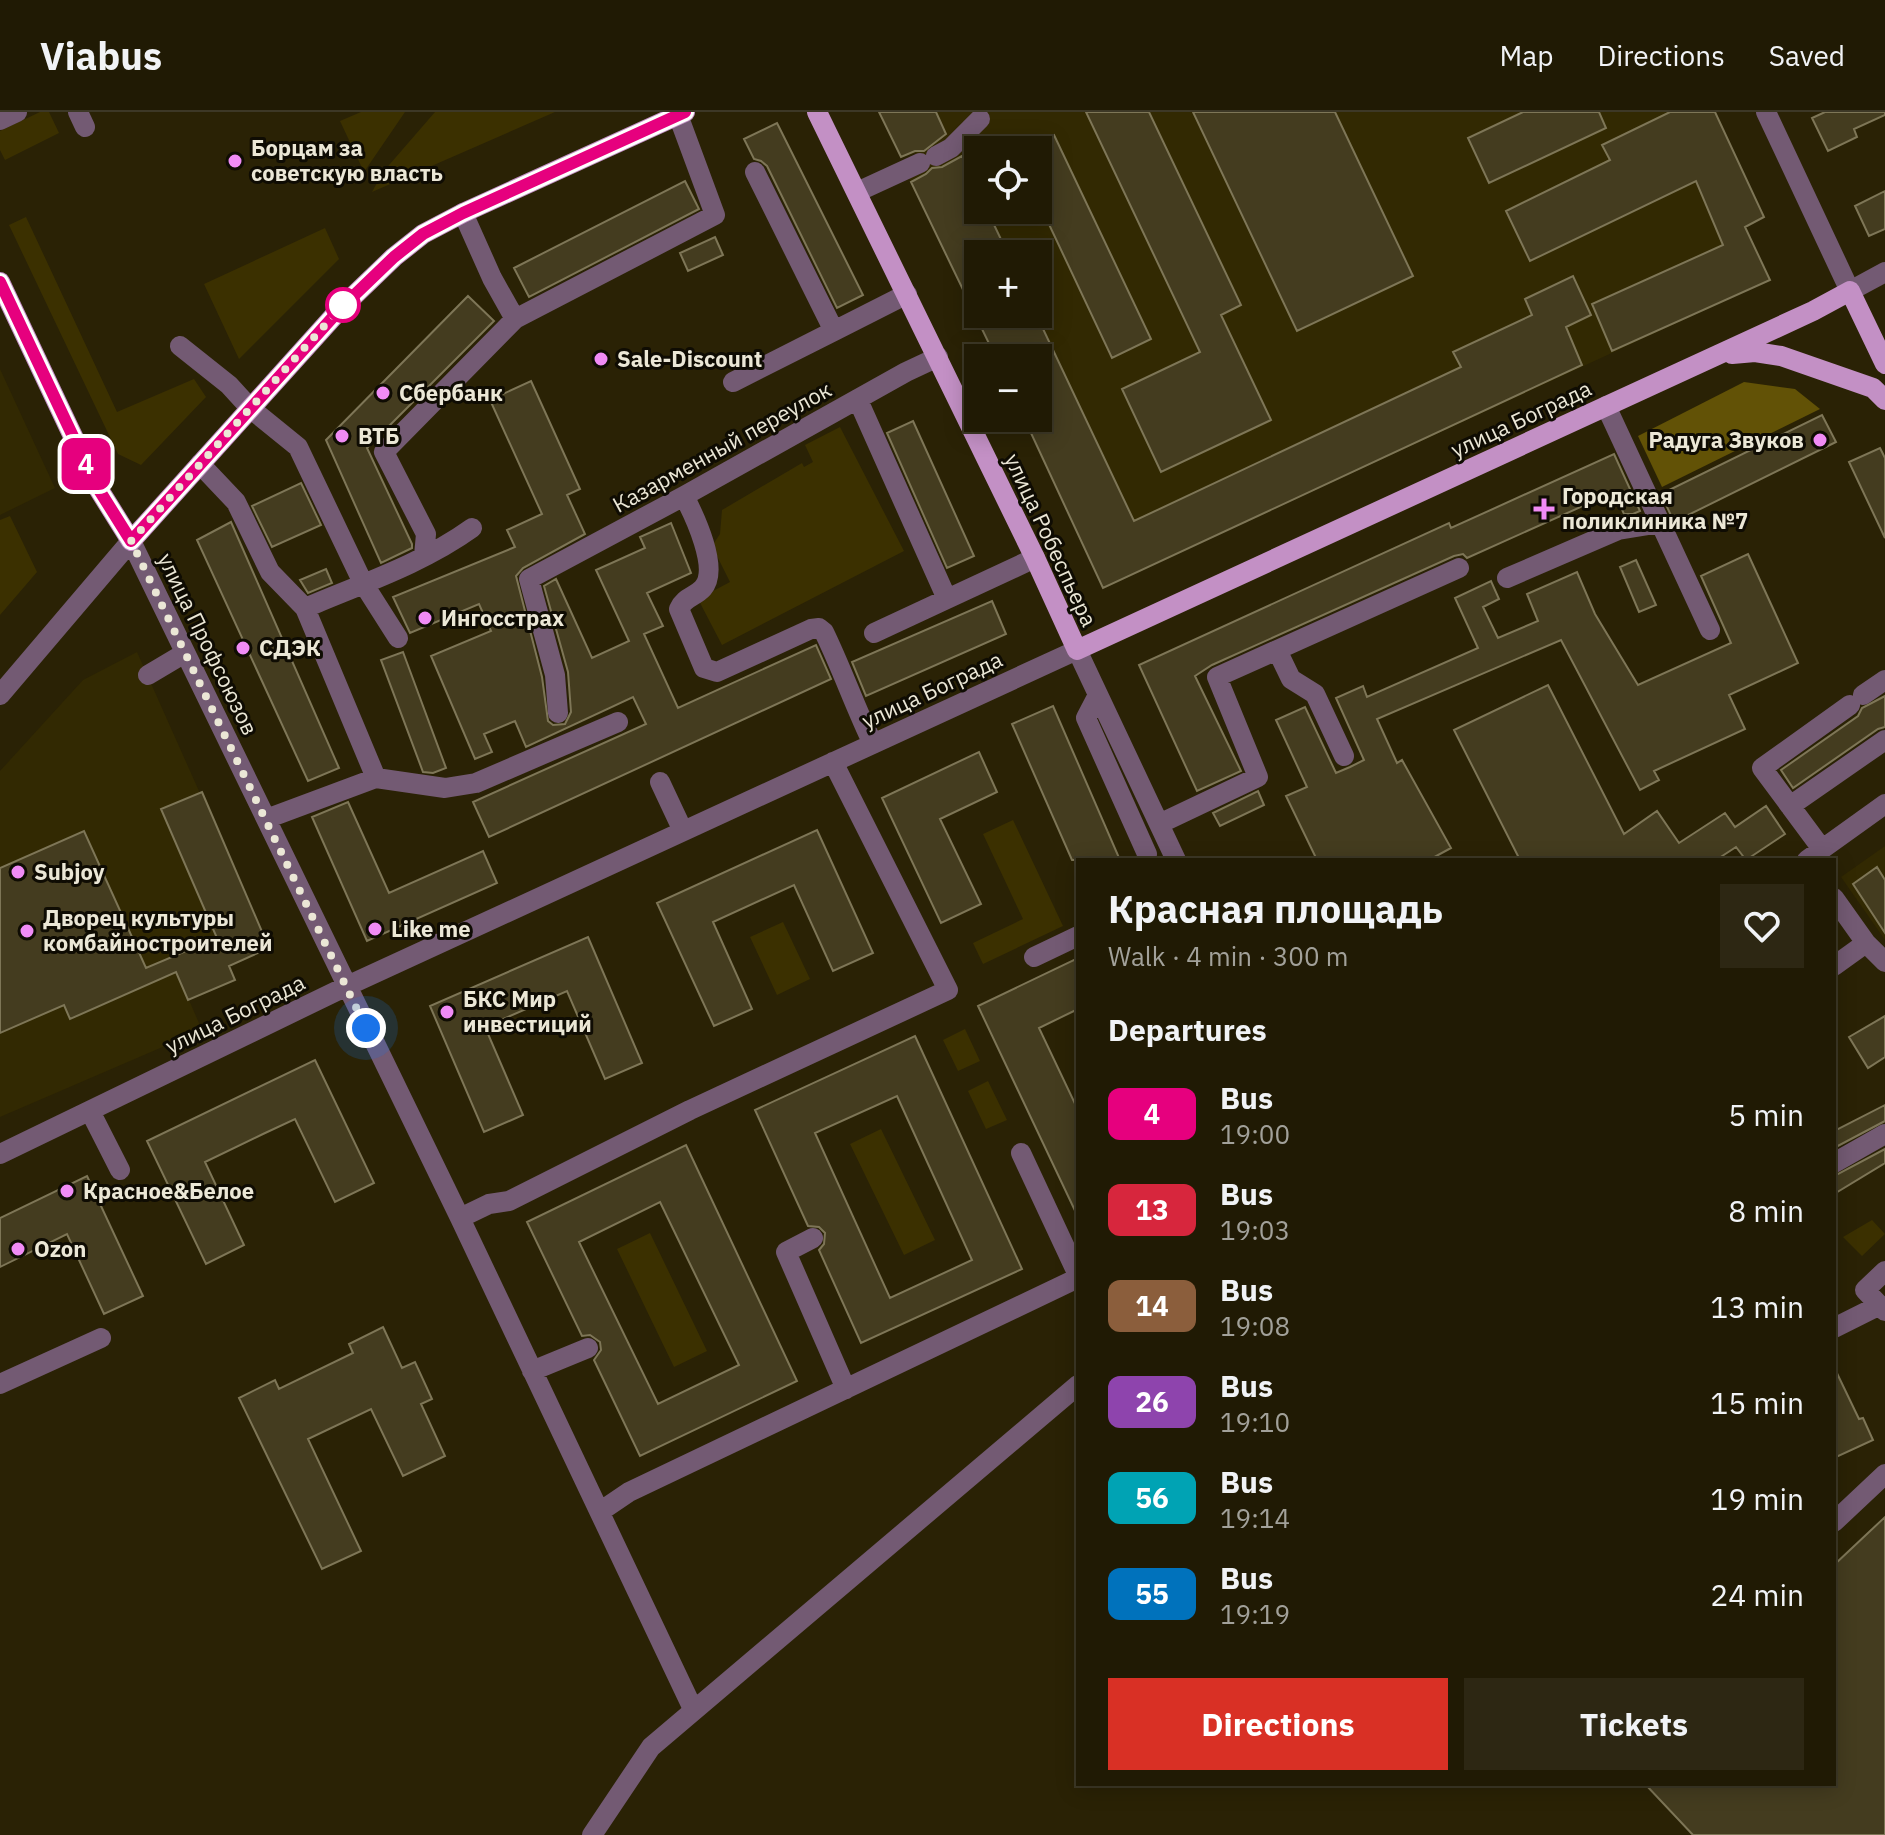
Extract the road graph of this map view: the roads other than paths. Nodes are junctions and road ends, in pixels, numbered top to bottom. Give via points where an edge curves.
1 (17, 112) edge
2 (817, 112) edge
3 (1766, 112) edge
4 (682, 114) edge
5 (980, 119) dead end
6 (0, 120) edge
7 (755, 172) dead end
8 (857, 192) junction
9 (463, 213) junction
10 (1885, 272) edge
11 (0, 282) edge
12 (1850, 291) junction
13 (907, 294) junction
14 (515, 319) junction
15 (834, 331) junction
16 (180, 346) dead end
17 (1716, 356) junction
18 (938, 357) junction
19 (1885, 364) edge
20 (733, 382) dead end
21 (858, 400) junction
22 (1885, 400) edge
23 (1606, 406) junction
24 (250, 408) junction
25 (200, 464) junction
26 (684, 496) junction
27 (1661, 523) junction
28 (472, 528) dead end
29 (131, 541) junction
30 (424, 556) junction
31 (1035, 558) junction
32 (1459, 568) dead end
33 (1507, 578) dead end
34 (363, 583) junction
35 (947, 599) junction
36 (305, 608) junction
37 (1710, 630) dead end
38 (874, 633) dead end
39 (398, 638) dead end
40 (1077, 650) junction
41 (1277, 650) junction
42 (185, 653) junction
43 (148, 675) dead end
44 (1885, 680) edge
45 (0, 695) edge
46 (1098, 695) junction
47 (558, 713) dead end
48 (618, 722) dead end
49 (1885, 740) edge
50 (873, 744) junction
51 (1344, 756) dead end
52 (833, 762) junction
53 (376, 778) junction
54 (660, 782) dead end
55 (1885, 804) edge
56 (1790, 806) junction
57 (266, 819) junction
58 (1159, 824) junction
59 (683, 831) junction
60 (1147, 854) dead end
61 (1815, 855) edge
62 (1175, 858) edge
63 (1836, 901) edge
64 (1076, 937) edge
65 (1866, 943) junction
66 (1034, 957) dead end
67 (1885, 962) edge
68 (1836, 965) edge
69 (347, 986) junction
70 (90, 1111) junction
71 (1885, 1134) edge
72 (1021, 1153) dead end
73 (0, 1154) edge
74 (1836, 1162) edge
75 (120, 1170) dead end
76 (460, 1218) junction
77 (813, 1238) dead end
78 (1885, 1271) edge
79 (1076, 1273) edge
80 (1076, 1278) edge
81 (1882, 1308) edge
82 (1836, 1327) edge
83 (101, 1338) dead end
84 (588, 1348) dead end
85 (532, 1371) junction
86 (0, 1384) edge
87 (1076, 1387) edge
88 (846, 1389) junction
89 (1885, 1474) edge
90 (601, 1511) junction
91 (1836, 1520) edge
92 (693, 1709) junction
93 (592, 1835) edge

1 - 6 street
2 - 8 main road, улица Робеспьера
3 - 12 street
4 - 9 main road
4 - 14 street via 715,215
5 - 8 street via 951,148
7 - 15 street
8 - 13 main road, улица Робеспьера
9 - 14 street
9 - 24 main road via 394,257
10 - 12 street, улица Бограда
11 - 29 main road, улица Профсоюзов via 96,485
12 - 17 main road, улица Бограда
12 - 19 main road
13 - 15 street
13 - 18 main road, улица Робеспьера
14 - 30 street via 384,452 426,534
15 - 20 street
16 - 24 street
17 - 22 main road via 1781,356 1873,388
17 - 23 main road, улица Бограда
18 - 21 street, Казарменный переулок
18 - 31 main road, улица Робеспьера
21 - 26 street, Казарменный переулок
21 - 35 street
23 - 27 street
23 - 40 main road, улица Бограда
24 - 25 main road
24 - 34 street via 298,447
25 - 29 main road
25 - 36 street via 236,502 270,572
26 - 47 street, Казарменный переулок via 529,579 555,675
26 - 50 street via 699,527 709,572 706,585 679,609 704,668 717,672 819,628
27 - 33 street via 1618,530
27 - 37 street
28 - 30 street
29 - 42 street, улица Профсоюзов
29 - 45 street
30 - 34 street
31 - 35 street
31 - 40 main road, улица Робеспьера
32 - 41 street
34 - 36 street
34 - 39 street
35 - 38 street
36 - 53 street
40 - 46 street, улица Робеспьера
40 - 50 street, улица Бограда
41 - 51 street via 1291,679 1315,694
41 - 58 street via 1217,677 1258,777
42 - 43 street
42 - 57 street, улица Профсоюзов
44 - 56 street via 1762,768
46 - 58 street, улица Робеспьера
46 - 60 street via 1086,718
48 - 53 street via 476,783 445,788
49 - 56 street
50 - 52 street, улица Бограда
52 - 59 street, улица Бограда
52 - 76 street via 948,990 509,1201
53 - 57 street
54 - 59 street
55 - 61 street
56 - 61 street
57 - 69 street, улица Профсоюзов
58 - 62 street, улица Робеспьера
59 - 69 street, улица Бограда
63 - 65 street
64 - 66 street
65 - 67 street
65 - 68 street
69 - 70 street, улица Бограда
69 - 76 street, улица Профсоюзов
70 - 73 street, улица Бограда
70 - 75 street
71 - 74 street
72 - 79 street
76 - 85 street, улица Профсоюзов
77 - 88 street via 786,1252
78 - 81 street via 1865,1290
80 - 88 street
81 - 82 street
83 - 86 street
84 - 85 street
85 - 90 street, улица Профсоюзов
87 - 92 street
88 - 90 street via 629,1492
89 - 91 street
90 - 92 street, улица Профсоюзов
92 - 93 street via 651,1747

